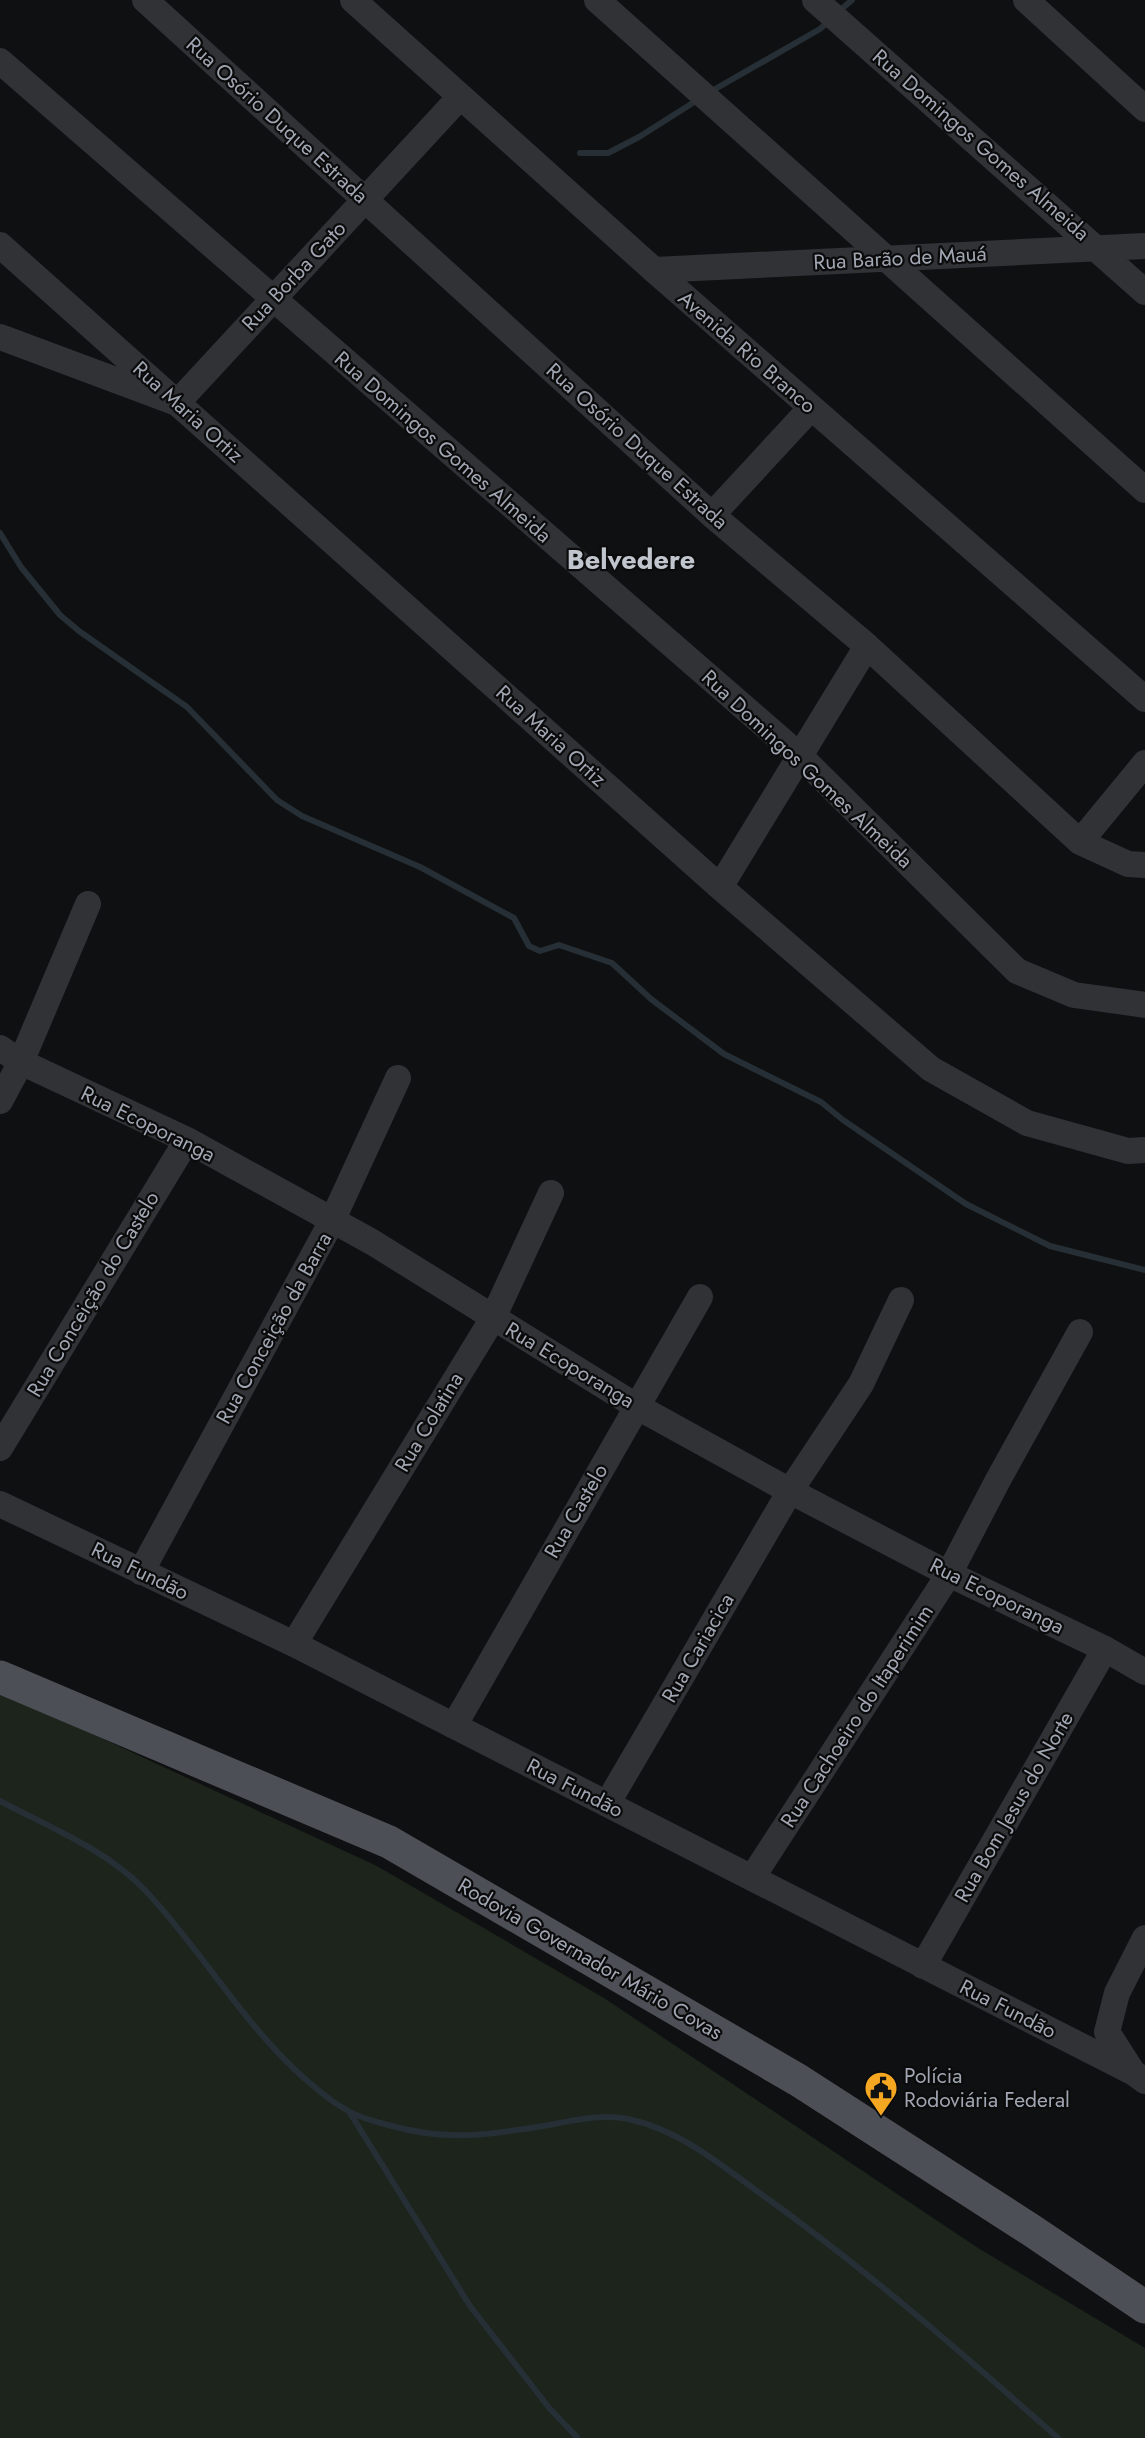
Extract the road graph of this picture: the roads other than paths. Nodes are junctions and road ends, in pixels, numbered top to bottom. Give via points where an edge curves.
1 (145, 0) edge
2 (353, 0) edge
3 (597, 0) edge
4 (815, 0) edge
5 (1026, 0) edge
6 (0, 61) edge
7 (460, 96) junction
8 (1145, 109) edge
9 (365, 200) junction
10 (0, 245) edge
11 (1145, 246) edge
12 (1098, 249) junction
13 (886, 259) junction
14 (654, 270) junction
15 (1145, 292) edge
16 (273, 298) junction
17 (0, 337) edge
18 (177, 403) junction
19 (812, 408) junction
20 (1145, 490) edge
21 (712, 515) junction
22 (867, 646) junction
23 (1145, 699) edge
24 (800, 756) junction
25 (1145, 763) edge
26 (1080, 842) junction
27 (1145, 865) edge
28 (720, 887) junction
29 (88, 904) dead end
30 (1145, 1005) edge
31 (0, 1048) edge
32 (21, 1062) junction
33 (398, 1078) dead end
34 (0, 1101) edge
35 (187, 1140) junction
36 (1139, 1152) edge
37 (551, 1193) dead end
38 (332, 1221) junction
39 (700, 1297) dead end
40 (901, 1300) dead end
41 (493, 1318) junction
42 (1080, 1332) dead end
43 (636, 1406) junction
44 (0, 1448) edge
45 (790, 1491) junction
46 (0, 1504) edge
47 (141, 1572) junction
48 (950, 1574) junction
49 (294, 1644) junction
50 (1105, 1649) junction
51 (1145, 1672) edge
52 (0, 1677) edge
53 (454, 1726) junction
54 (607, 1804) junction
55 (752, 1878) junction
56 (1145, 1938) edge
57 (923, 1966) junction
58 (1139, 2077) edge
59 (1145, 2307) edge

1 - 9 street, Rua Osório Duque Estrada
2 - 7 street, Avenida Rio Branco
3 - 13 street
4 - 12 street, Rua Domingos Gomes Almeida
5 - 8 street
6 - 16 street, Rua Domingos Gomes Almeida
7 - 9 street, Rua Borba Gato
7 - 14 street, Avenida Rio Branco
9 - 16 street, Rua Borba Gato
9 - 21 street, Rua Osório Duque Estrada
10 - 18 street, Rua Maria Ortiz
11 - 12 street, Rua Barão de Mauá
12 - 13 street, Rua Barão de Mauá
12 - 15 street, Rua Domingos Gomes Almeida
13 - 14 street, Rua Barão de Mauá
13 - 20 street
14 - 19 street, Avenida Rio Branco
16 - 18 street, Rua Borba Gato
16 - 24 street, Rua Domingos Gomes Almeida
17 - 18 street
18 - 28 street, Rua Maria Ortiz
19 - 21 street
19 - 23 street, Avenida Rio Branco
21 - 22 street, Rua Osório Duque Estrada
22 - 24 street
22 - 26 street, Rua Osório Duque Estrada
24 - 28 street
24 - 30 street, Rua Domingos Gomes Almeida via 1017,971 1074,995
25 - 26 street
26 - 27 street, Rua Osório Duque Estrada via 1128,864
28 - 36 street, Rua Maria Ortiz via 931,1069 1027,1123
29 - 32 street
31 - 32 street, Rua Ecoporanga
32 - 34 street
32 - 35 street, Rua Ecoporanga
33 - 38 street, Rua Conceição da Barra
35 - 38 street, Rua Ecoporanga
35 - 44 street, Rua Conceição do Castelo
37 - 41 street, Rua Colatina
38 - 41 street, Rua Ecoporanga
38 - 47 street, Rua Conceição da Barra
39 - 43 street, Rua Castelo
40 - 45 street, Rua Cariacica via 861,1384
41 - 43 street, Rua Ecoporanga
41 - 49 street, Rua Colatina
42 - 48 street, Rua Cachoeiro do Itaperimim
43 - 45 street, Rua Ecoporanga
43 - 53 street, Rua Castelo
45 - 48 street, Rua Ecoporanga
45 - 54 street, Rua Cariacica
46 - 47 street, Rua Fundão
47 - 49 street, Rua Fundão
48 - 50 street, Rua Ecoporanga
48 - 55 street, Rua Cachoeiro do Itaperimim
49 - 53 street, Rua Fundão
50 - 51 street, Rua Ecoporanga
50 - 57 street, Rua Bom Jesus do Norte
52 - 59 main road, Rodovia Governador Mário Covas via 389,1842 798,2079
53 - 54 street, Rua Fundão
54 - 55 street, Rua Fundão
55 - 57 street, Rua Fundão
56 - 58 street via 1117,1993 1107,2032
57 - 58 street, Rua Fundão

